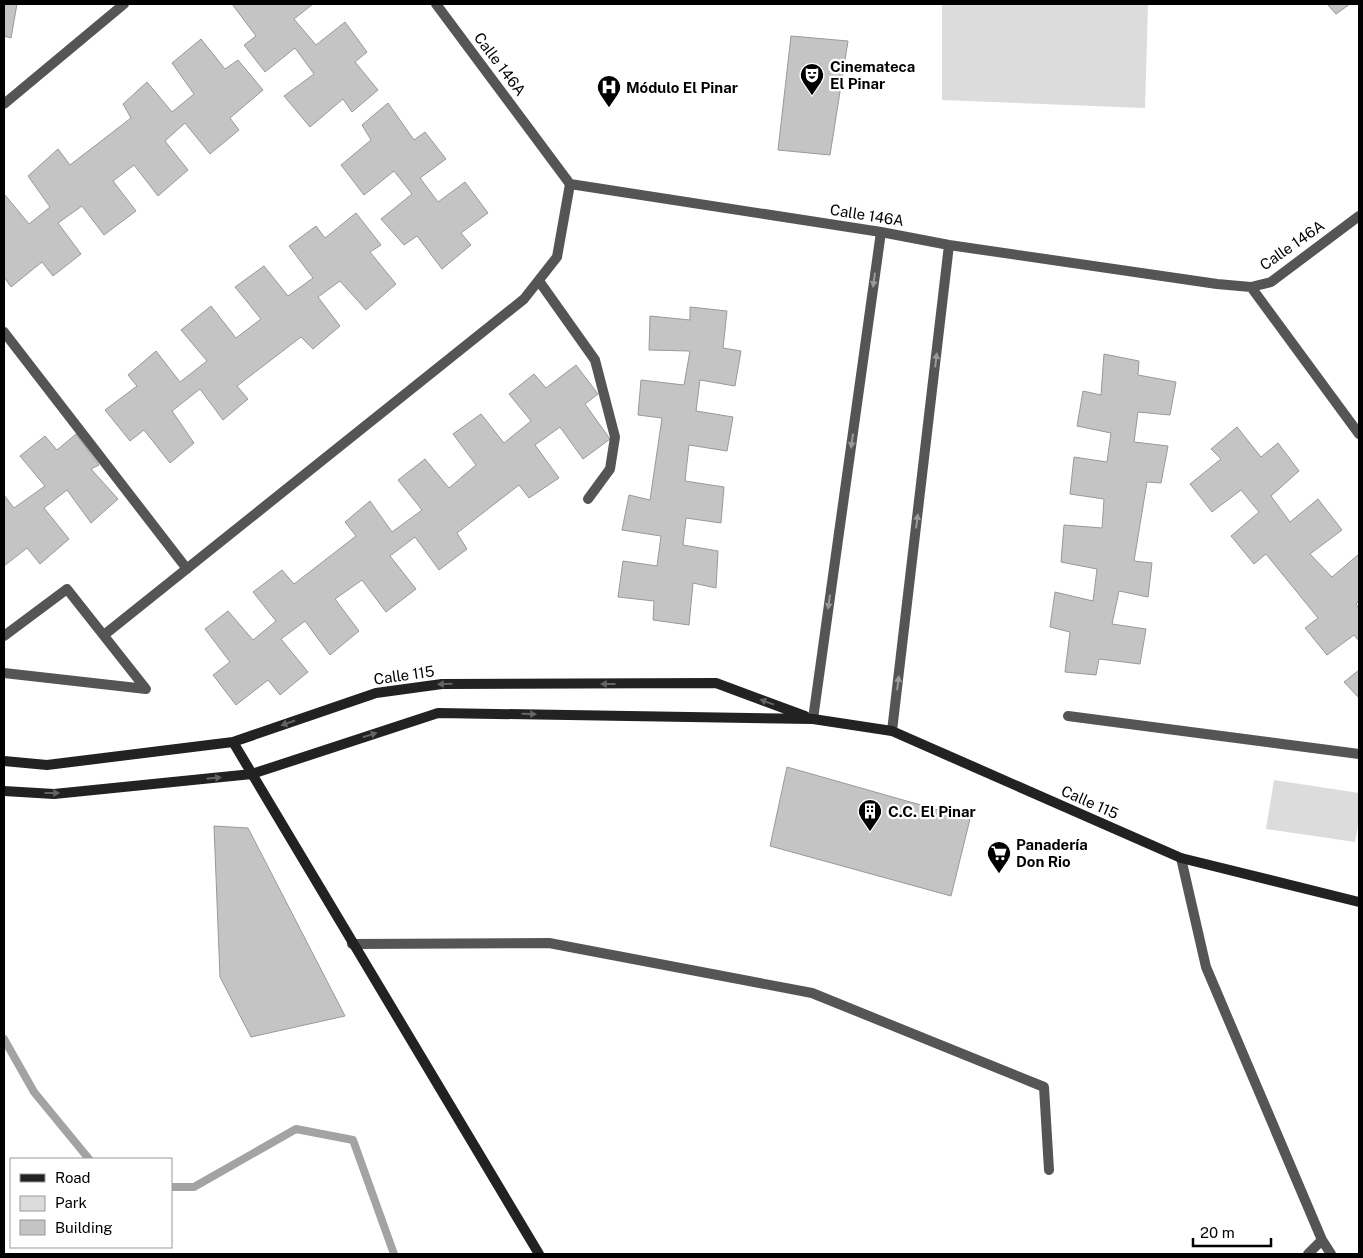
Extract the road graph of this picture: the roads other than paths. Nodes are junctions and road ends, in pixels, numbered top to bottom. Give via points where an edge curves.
1 (124, 4) edge
2 (436, 4) edge
3 (4, 104) edge
4 (570, 184) junction
5 (1359, 216) edge
6 (881, 232) junction
7 (949, 245) junction
8 (539, 281) junction
9 (1251, 287) junction
10 (4, 332) edge
11 (1359, 434) edge
12 (588, 499) dead end
13 (187, 569) junction
14 (4, 636) edge
15 (104, 636) junction
16 (4, 673) edge
17 (1068, 716) dead end
18 (813, 719) junction
19 (892, 731) junction
20 (233, 742) junction
21 (1359, 754) edge
22 (4, 761) edge
23 (252, 774) junction
24 (4, 791) edge
25 (1181, 858) junction
26 (1359, 902) edge
27 (352, 944) junction
28 (1049, 1170) dead end
29 (1322, 1240) junction
30 (539, 1254) edge
31 (1308, 1254) edge
32 (1331, 1254) edge

1 - 3 street
2 - 4 street, Calle 146A
4 - 6 street, Calle 146A
4 - 8 street via 557,256
5 - 9 street, Calle 146A via 1271,282
6 - 7 street, Calle 146A
6 -> 18 street
7 - 9 street, Calle 146A
19 -> 7 street
8 - 12 street via 595,360 615,437 610,469
8 - 13 street via 524,299
9 - 11 street
10 - 13 street
13 - 15 street
14 - 15 street via 68,589
15 - 16 street via 146,689
17 - 21 street
18 - 19 main road, Calle 115
18 -> 20 main road, Calle 115 via 716,684 442,684 376,693
23 -> 18 main road, Calle 115 via 438,713
19 - 25 main road, Calle 115
20 - 22 main road, Calle 115 via 47,765
20 - 23 main road
24 -> 23 main road, Calle 115 via 54,794
23 - 27 main road
25 - 26 main road, Calle 115
25 - 29 street via 1206,967
27 - 28 street via 549,943 812,993 1044,1087
27 - 30 main road
29 - 31 street
29 - 32 street

